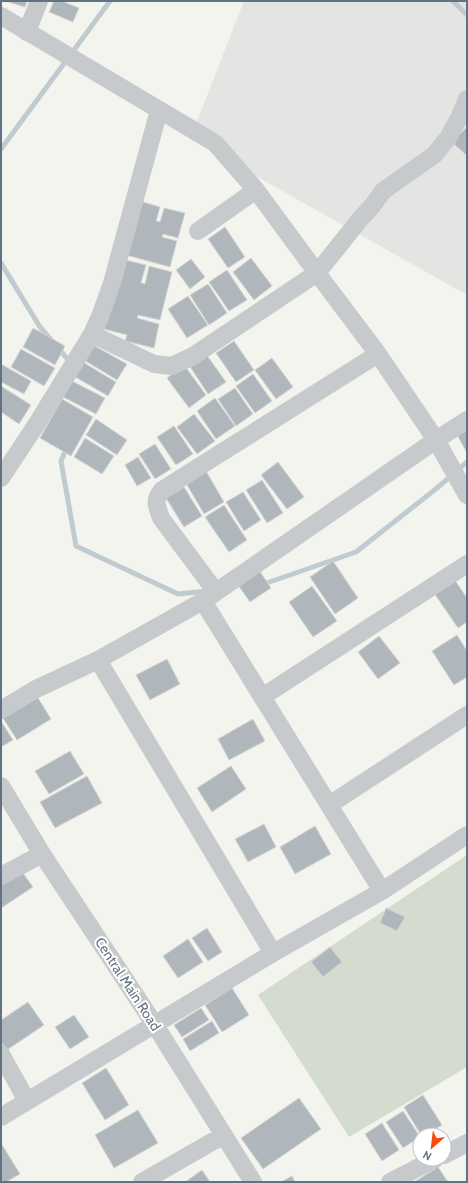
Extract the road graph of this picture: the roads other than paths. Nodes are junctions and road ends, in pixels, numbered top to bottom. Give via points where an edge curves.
1 (39, 1) edge
2 (1, 16) edge
3 (27, 32) junction
4 (467, 99) edge
5 (159, 110) junction
6 (256, 190) junction
7 (198, 231) dead end
8 (317, 273) junction
9 (92, 334) junction
10 (378, 354) junction
11 (467, 420) edge
12 (436, 440) junction
13 (1, 478) edge
14 (467, 495) edge
15 (467, 564) edge
16 (209, 596) junction
17 (98, 660) junction
18 (262, 697) junction
19 (1, 710) edge
20 (467, 715) edge
21 (1, 786) edge
22 (329, 805) junction
23 (467, 835) edge
24 (42, 854) junction
25 (1, 876) edge
26 (382, 892) junction
27 (273, 953) junction
28 (155, 1025) junction
29 (1, 1054) edge
30 (27, 1101) junction
31 (1, 1117) edge
32 (224, 1134) junction
33 (467, 1143) edge
34 (452, 1151) edge
35 (420, 1167) edge
36 (142, 1182) edge
37 (253, 1182) edge
38 (391, 1182) edge

1 - 3 street
2 - 3 street
3 - 5 street
4 - 8 street via 448,138 434,155 383,191
5 - 6 street via 216,143
5 - 9 street via 112,283
6 - 7 street
6 - 8 street
8 - 9 street via 193,356 172,366 154,364
8 - 10 street
9 - 13 street
10 - 12 street
10 - 16 street via 162,490 156,504 162,518
11 - 12 street
12 - 14 street
12 - 16 street
15 - 18 street
16 - 17 street
16 - 18 street
17 - 19 street
17 - 27 street
18 - 22 street
20 - 22 street
21 - 24 street, Central Main Road
22 - 26 street
23 - 26 street
24 - 25 street
24 - 28 street, Central Main Road
26 - 27 street
27 - 28 street
28 - 30 street
28 - 32 street, Central Main Road
29 - 30 street
30 - 31 street
32 - 36 street
32 - 37 street, Central Main Road
33 - 34 street
35 - 38 street

